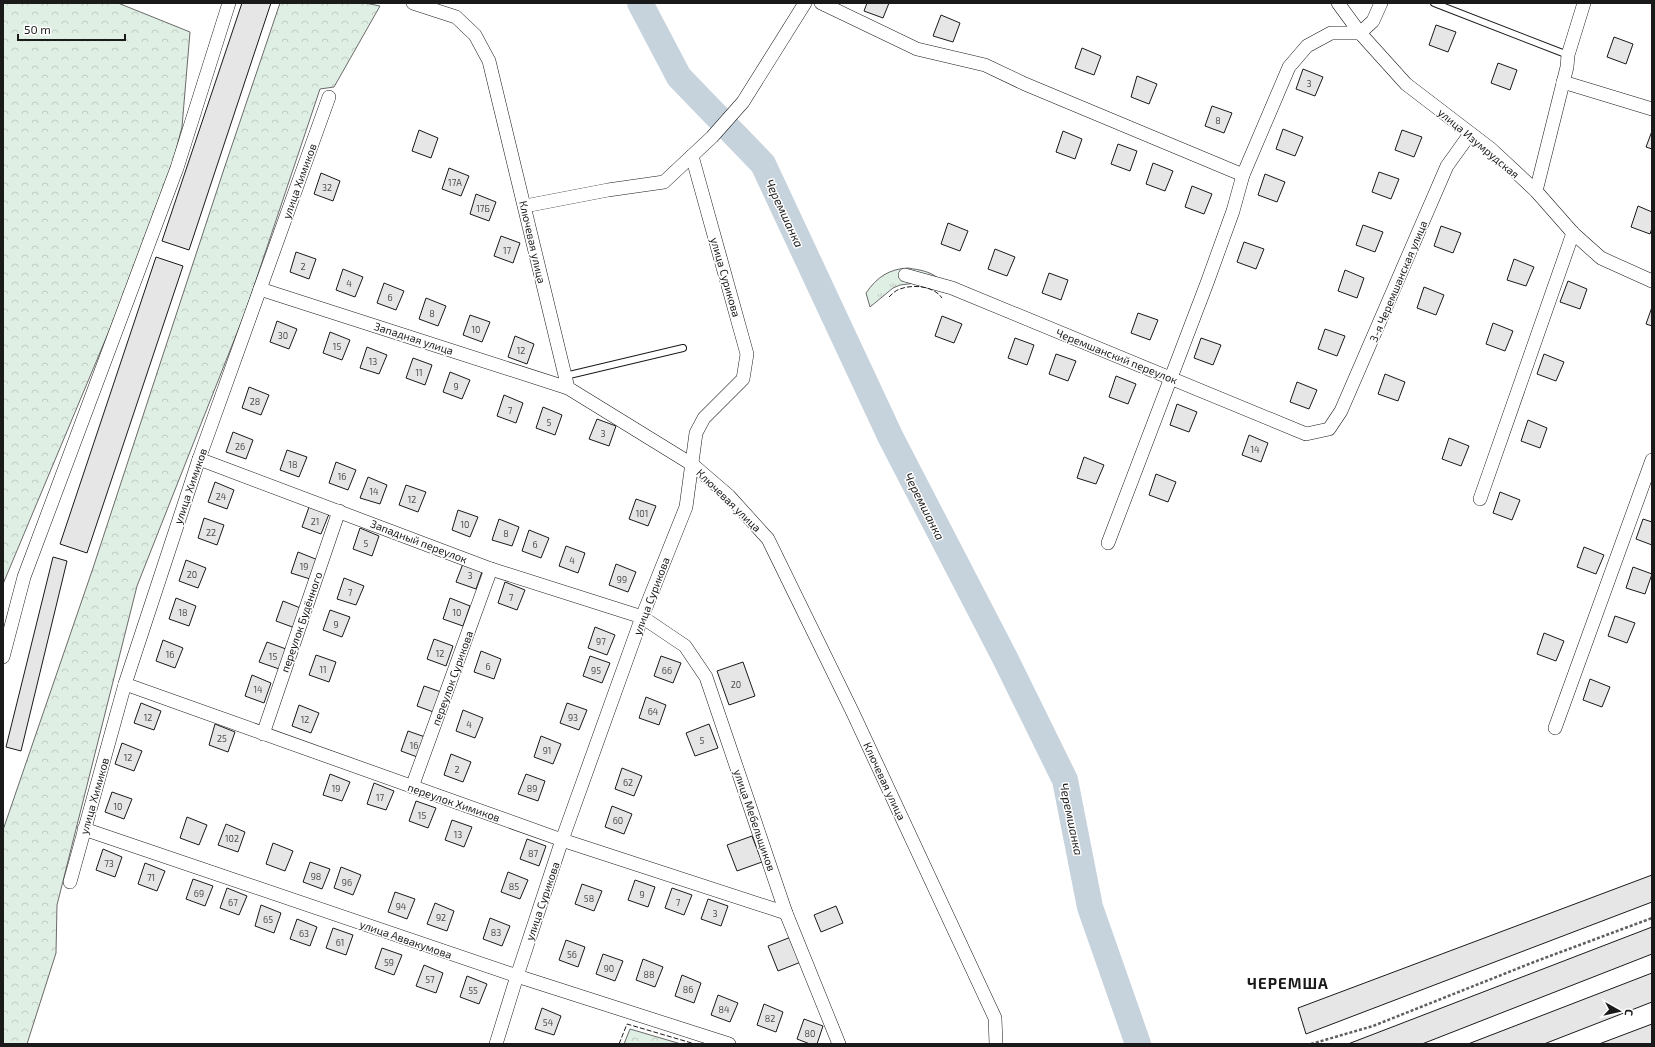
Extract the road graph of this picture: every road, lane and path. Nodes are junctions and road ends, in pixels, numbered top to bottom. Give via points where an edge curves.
1 (229, 3) edge
2 (413, 3) edge
3 (805, 3) edge
4 (821, 3) edge
5 (1338, 3) edge
6 (1381, 3) edge
7 (1434, 3) edge
8 (1584, 3) edge
9 (1360, 33) junction
10 (1568, 55) junction
11 (1563, 82) junction
12 (329, 96) dead end
13 (1652, 109) edge
14 (1470, 134) junction
15 (692, 156) junction
16 (1244, 175) junction
17 (1536, 191) junction
18 (525, 206) junction
19 (1573, 234) junction
20 (905, 275) dead end
21 (1652, 281) edge
22 (260, 289) junction
23 (684, 348) dead end
24 (1170, 378) junction
25 (566, 382) junction
26 (1329, 429) joint
27 (199, 459) junction
28 (1652, 460) edge
29 (693, 465) junction
30 (1480, 499) dead end
31 (339, 511) junction
32 (1108, 543) dead end
33 (491, 568) junction
34 (642, 617) junction
35 (3, 657) edge
36 (125, 684) junction
37 (1555, 728) dead end
38 (263, 734) junction
39 (412, 787) junction
40 (84, 829) junction
41 (562, 840) junction
42 (70, 882) dead end
43 (786, 912) junction
44 (1652, 918) edge
45 (517, 976) junction
46 (496, 1044) edge
47 (729, 1044) edge
48 (839, 1044) edge
49 (996, 1044) edge
50 (1311, 1044) edge

1 - 35 street via 177,168 24,577
2 - 18 street, Ключевая улица via 456,17 475,35 489,61
3 - 15 street via 743,102
4 - 16 street via 917,48 985,65
5 - 9 street, улица Изумрудская
6 - 9 street via 1373,21
7 - 10 lane
8 - 10 street
9 - 14 street, улица Изумрудская via 1406,84
9 - 16 street via 1331,33 1307,46 1289,67
10 - 11 street
11 - 13 street
11 - 17 street
12 - 22 street, улица Химиков
14 - 17 street, улица Изумрудская
14 - 26 street, 3-я Черемшанская улица via 1448,166 1341,411
15 - 18 street via 664,182
15 - 29 street, улица Сурикова via 747,354 743,379 704,418 696,433
16 - 24 street
17 - 19 street, улица Изумрудская
18 - 25 street, Ключевая улица
19 - 21 street, улица Изумрудская via 1601,258
19 - 30 street
20 - 24 street, Черемшанский переулок via 952,288
22 - 25 street, Западная улица
22 - 27 street, улица Химиков
23 - 25 lane
24 - 26 street, Черемшанский переулок via 1306,434
24 - 32 street
25 - 29 street, Ключевая улица
27 - 31 street, Западный переулок
27 - 36 street, улица Химиков
28 - 37 street
29 - 34 street, улица Сурикова via 686,507
29 - 49 street, Ключевая улица via 729,496 768,539 853,713 995,1018
31 - 33 street, Западный переулок
31 - 38 street, переулок Будённого
33 - 34 street, Западный переулок
33 - 39 street, переулок Сурикова
34 - 41 street, улица Сурикова
34 - 43 street, улица Мебельщиков via 685,646 706,677
36 - 38 street, переулок Химиков
36 - 40 street, улица Химиков
38 - 39 street, переулок Химиков
39 - 41 street, переулок Химиков
40 - 42 street, улица Химиков
40 - 45 street, улица Аввакумова
41 - 43 street, переулок Химиков
41 - 45 street, улица Сурикова
43 - 48 street, улица Мебельщиков
44 - 50 path via 1373,1026
45 - 46 street, улица Сурикова
45 - 47 street, улица Аввакумова

